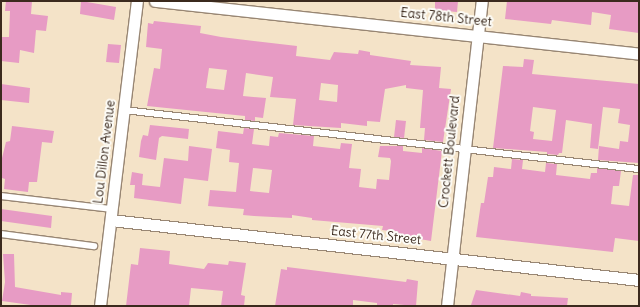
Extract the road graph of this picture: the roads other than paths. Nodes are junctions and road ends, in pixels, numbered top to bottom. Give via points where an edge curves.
1 (137, 1) edge
2 (155, 1) edge
3 (482, 1) edge
4 (478, 36) junction
5 (639, 54) edge
6 (124, 110) junction
7 (465, 149) junction
8 (639, 169) edge
9 (1, 196) edge
10 (111, 214) junction
11 (1, 234) edge
12 (94, 246) dead end
13 (452, 258) junction
14 (639, 280) edge
15 (100, 306) edge
16 (447, 306) edge

1 - 6 street, Lou Dillon Avenue
2 - 4 street, East 78th Street
3 - 4 street, Crockett Boulevard
4 - 5 street, East 78th Street
4 - 7 street, Crockett Boulevard
6 - 7 lane
6 - 10 street, Lou Dillon Avenue
7 - 8 lane
7 - 13 street, Crockett Boulevard
9 - 10 lane
10 - 13 street, East 77th Street
10 - 15 street, Lou Dillon Avenue
11 - 12 lane
13 - 14 street, East 77th Street
13 - 16 street, Crockett Boulevard

